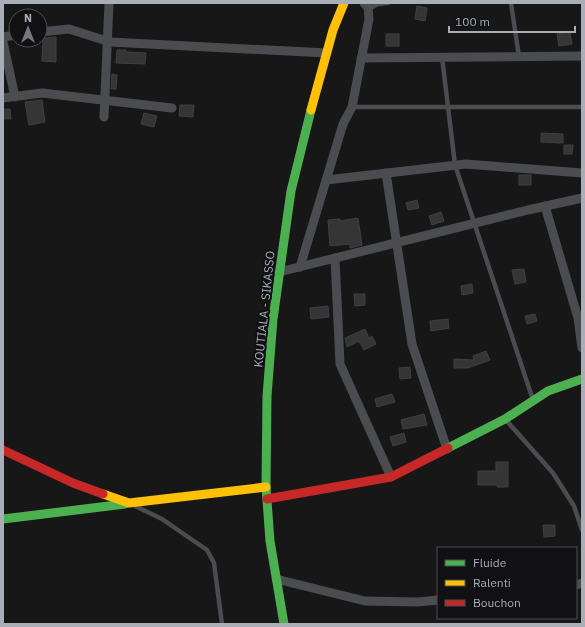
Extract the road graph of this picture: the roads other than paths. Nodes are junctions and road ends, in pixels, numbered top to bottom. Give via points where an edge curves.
1 (109, 3) edge
2 (333, 3) edge
3 (388, 3) edge
4 (511, 3) edge
5 (343, 4) edge
6 (366, 6) edge
7 (48, 31) edge
8 (107, 41) junction
9 (3, 42) edge
10 (327, 54) junction
11 (582, 56) edge
12 (442, 57) junction
13 (519, 57) junction
14 (361, 58) junction
15 (15, 96) junction
16 (3, 98) edge
17 (104, 100) junction
18 (352, 107) junction
19 (448, 107) junction
20 (582, 107) edge
21 (172, 108) dead end
22 (104, 117) dead end
23 (455, 165) junction
24 (386, 173) junction
25 (582, 173) edge
26 (326, 180) junction
27 (582, 198) edge
28 (545, 206) junction
29 (475, 223) junction
30 (396, 243) junction
31 (335, 258) junction
32 (300, 267) junction
33 (279, 272) junction
34 (582, 348) edge
35 (582, 379) edge
36 (533, 401) junction
37 (505, 419) junction
38 (447, 449) junction
39 (3, 450) edge
40 (391, 477) junction
41 (266, 487) junction
42 (267, 499) junction
43 (129, 503) junction
44 (3, 519) edge
45 (582, 530) edge
46 (276, 579) junction
47 (437, 600) edge
48 (222, 624) edge
49 (284, 624) edge

1 - 8 street
2 - 5 street
3 - 6 lane
4 - 13 lane
5 - 10 street, KOUTIALA - SIKASSO
6 - 14 street via 369,19
7 - 8 street via 69,29
8 - 10 street
8 - 17 street
9 - 15 street
10 - 33 street, KOUTIALA - SIKASSO via 291,191
11 - 13 street
12 - 13 street
12 - 14 street
12 - 19 lane
14 - 18 street
15 - 16 street
15 - 17 street via 42,93
17 - 21 street
17 - 22 street
18 - 19 lane
18 - 26 street via 343,124
19 - 20 lane
19 - 23 lane
23 - 24 street
23 - 25 street
23 - 29 lane
24 - 26 street
24 - 30 street
26 - 32 street
27 - 28 street
28 - 29 street
28 - 34 street via 578,318
29 - 30 street
29 - 36 lane
30 - 31 street
30 - 38 street via 412,344
31 - 32 street
31 - 40 street via 340,364
32 - 33 street
33 - 41 street, KOUTIALA - SIKASSO via 267,396
35 - 36 street via 548,391
36 - 37 street
37 - 38 street
37 - 45 lane via 553,473 574,506
38 - 40 street
39 - 43 street via 73,483
40 - 42 street
41 - 42 street, KOUTIALA - SIKASSO
41 - 43 street
42 - 46 street, KOUTIALA - SIKASSO
43 - 44 street
43 - 48 lane via 162,519 208,550 214,563
46 - 47 street via 365,601
46 - 49 street, KOUTIALA - SIKASSO

